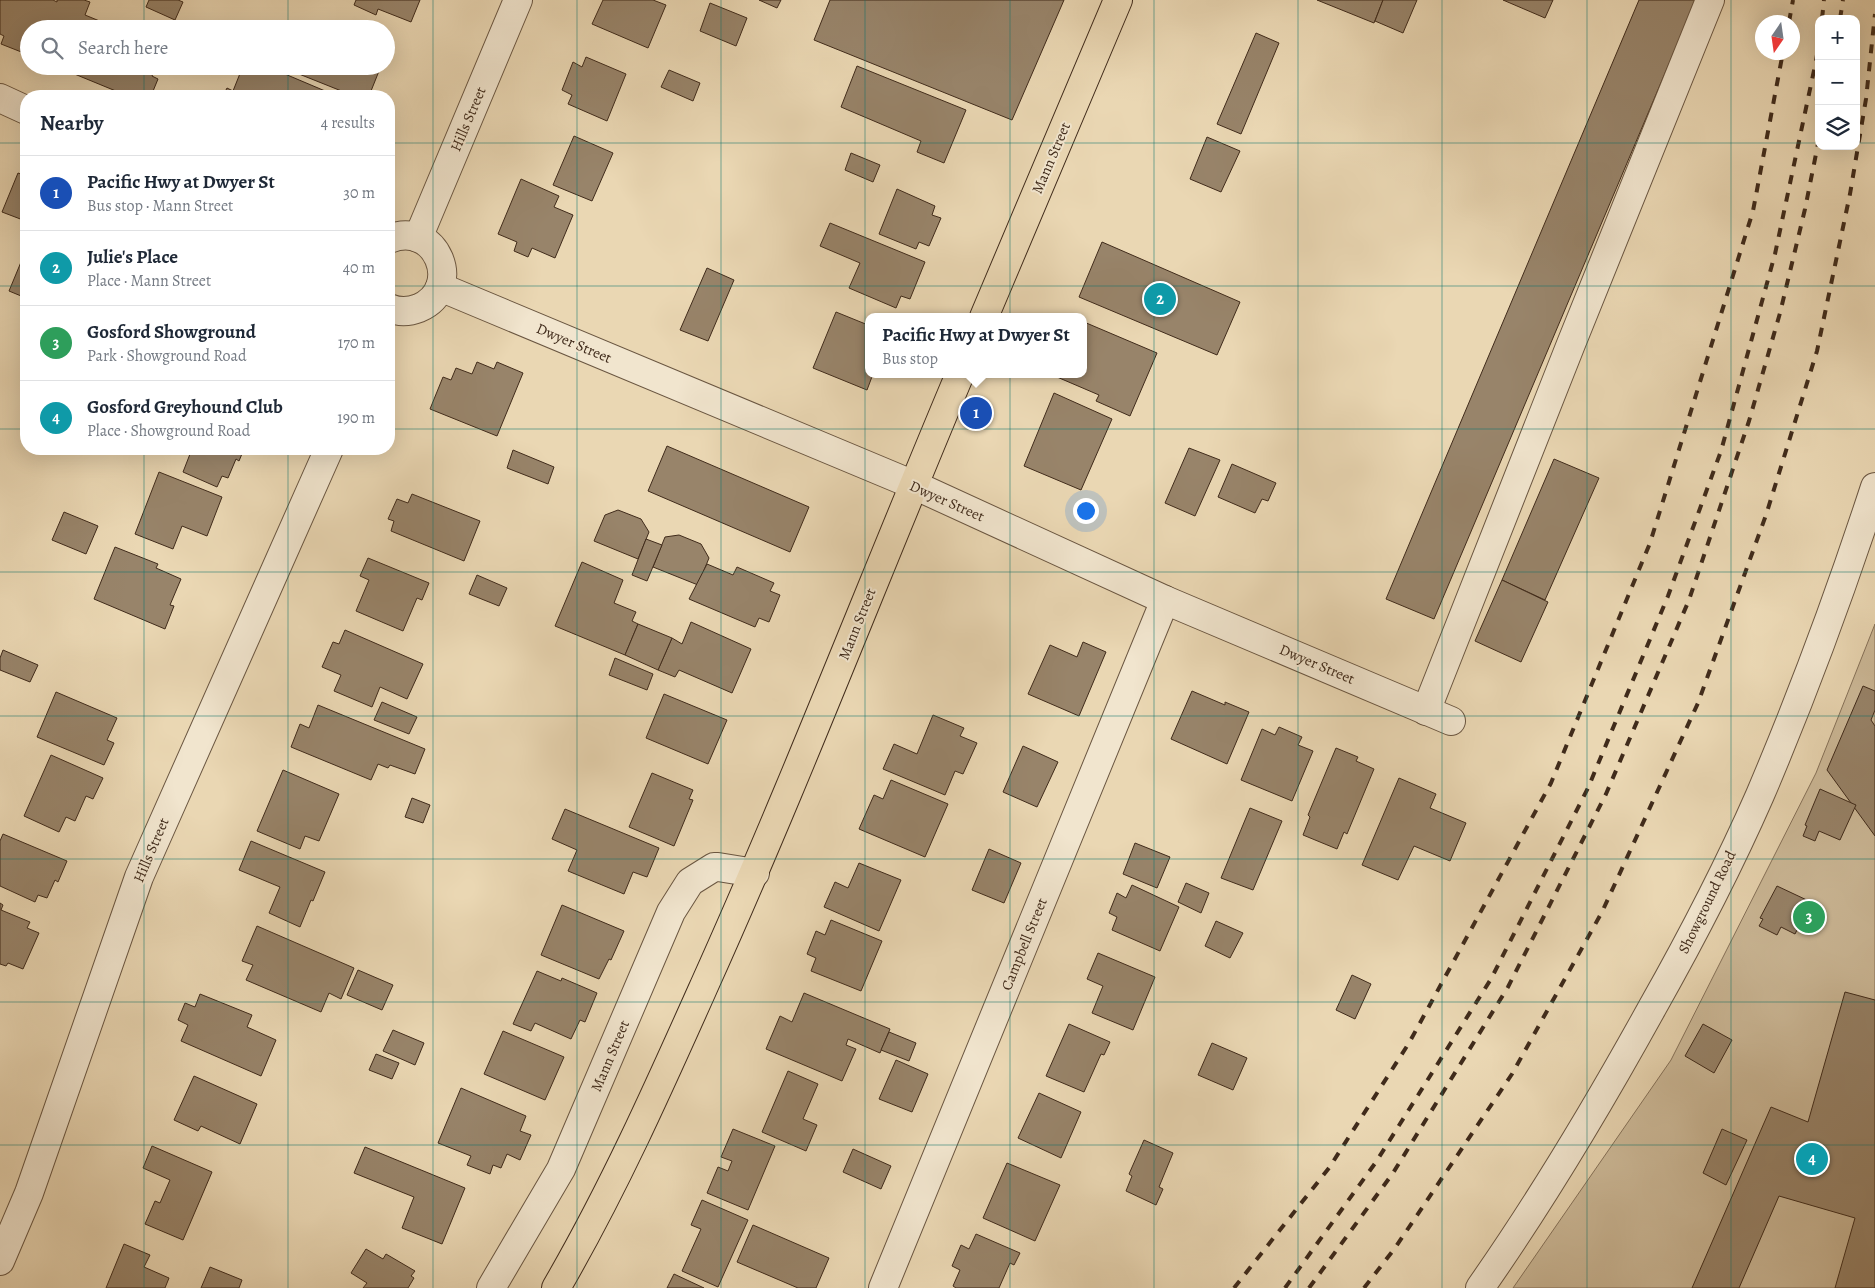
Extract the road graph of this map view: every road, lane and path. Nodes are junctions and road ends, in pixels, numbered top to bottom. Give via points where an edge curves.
1 (518, 0) edge
2 (1118, 0) edge
3 (1710, 0) edge
4 (0, 98) edge
5 (20, 107) edge
6 (395, 236) edge
7 (418, 238) junction
8 (440, 287) junction
9 (395, 310) edge
10 (986, 313) edge
11 (958, 378) edge
12 (326, 455) edge
13 (914, 485) junction
14 (1875, 487) edge
15 (1165, 600) junction
16 (1426, 711) junction
17 (1451, 722) dead end
18 (755, 873) junction
19 (0, 1261) edge
20 (491, 1288) edge
21 (556, 1288) edge
22 (883, 1288) edge
23 (1480, 1288) edge

1 - 7 street, Hills Street
2 - 10 main road, Mann Street
3 - 16 street
4 - 5 street
6 - 7 street
7 - 8 street via 428,243 441,264
8 - 9 street via 425,305 414,310
8 - 13 street, Dwyer Street
11 - 13 main road, Mann Street
12 - 19 street, Hills Street via 139,877 29,1193
13 - 15 street, Dwyer Street
13 - 18 main road, Mann Street
14 - 23 street, Showground Road via 1852,560 1759,796 1681,957 1611,1084 1541,1198
15 - 16 street, Dwyer Street
15 - 22 street, Campbell Street
16 - 17 street, Dwyer Street
18 - 20 street, Mann Street via 718,867 690,882 671,912 561,1169
18 - 21 main road, Mann Street via 615,1182

